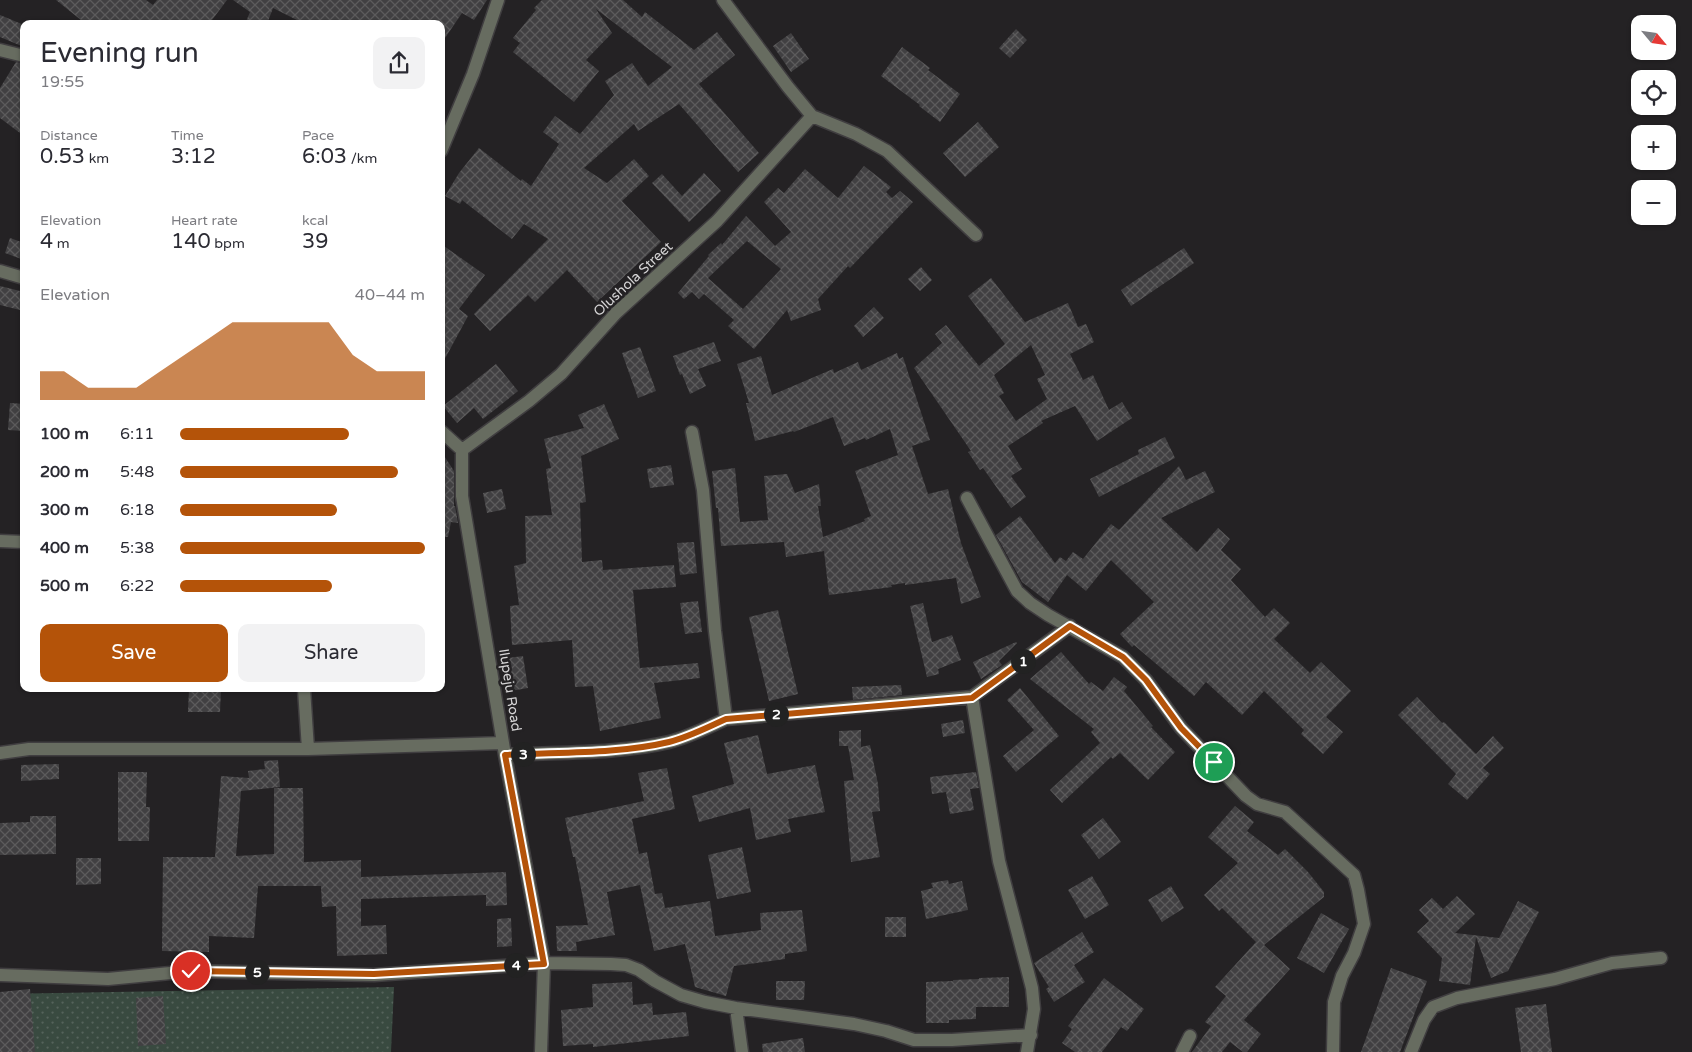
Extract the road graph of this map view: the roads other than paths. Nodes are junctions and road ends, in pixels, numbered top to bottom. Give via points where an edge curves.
1 (498, 0) edge
2 (723, 0) edge
3 (0, 50) edge
4 (20, 55) edge
5 (812, 116) junction
6 (445, 141) edge
7 (976, 235) dead end
8 (0, 271) edge
9 (20, 277) edge
10 (692, 432) dead end
11 (445, 435) edge
12 (462, 450) junction
13 (967, 498) dead end
14 (0, 541) edge
15 (20, 542) edge
16 (1070, 626) junction
17 (304, 692) edge
18 (972, 698) junction
19 (726, 719) junction
20 (308, 749) junction
21 (504, 749) junction
22 (0, 753) edge
23 (1661, 958) dead end
24 (544, 964) junction
25 (0, 975) edge
26 (736, 1008) junction
27 (1031, 1035) junction
28 (1190, 1036) dead end
29 (541, 1052) edge
30 (742, 1052) edge
31 (1027, 1052) edge
32 (1182, 1052) edge
33 (1332, 1052) edge
34 (1411, 1052) edge

1 - 6 street via 473,74
2 - 5 street
3 - 4 street
5 - 7 street via 887,151
5 - 12 street, Olushola Street via 717,221 616,313 561,374
8 - 9 street
10 - 19 street via 703,490
11 - 12 street
12 - 21 street, Ilupeju Road via 462,496
13 - 16 street via 1017,592
14 - 15 street
16 - 18 street
16 - 33 street via 1123,657 1146,680 1181,728 1246,796 1257,804 1285,812 1354,875 1364,924 1334,1002
17 - 20 street
18 - 19 street
18 - 27 street via 999,861 1032,988
19 - 21 street via 670,741 635,748
20 - 21 street
20 - 22 street via 39,749
21 - 24 street, Ilupeju Road
23 - 34 street via 1612,963 1555,979 1456,998 1434,1007 1424,1020
24 - 25 street via 374,974 191,971 108,979
24 - 26 street via 626,965 681,995
24 - 29 street, Ilupeju Road
26 - 27 street via 854,1024 914,1040
26 - 30 street
27 - 31 street
28 - 32 street

